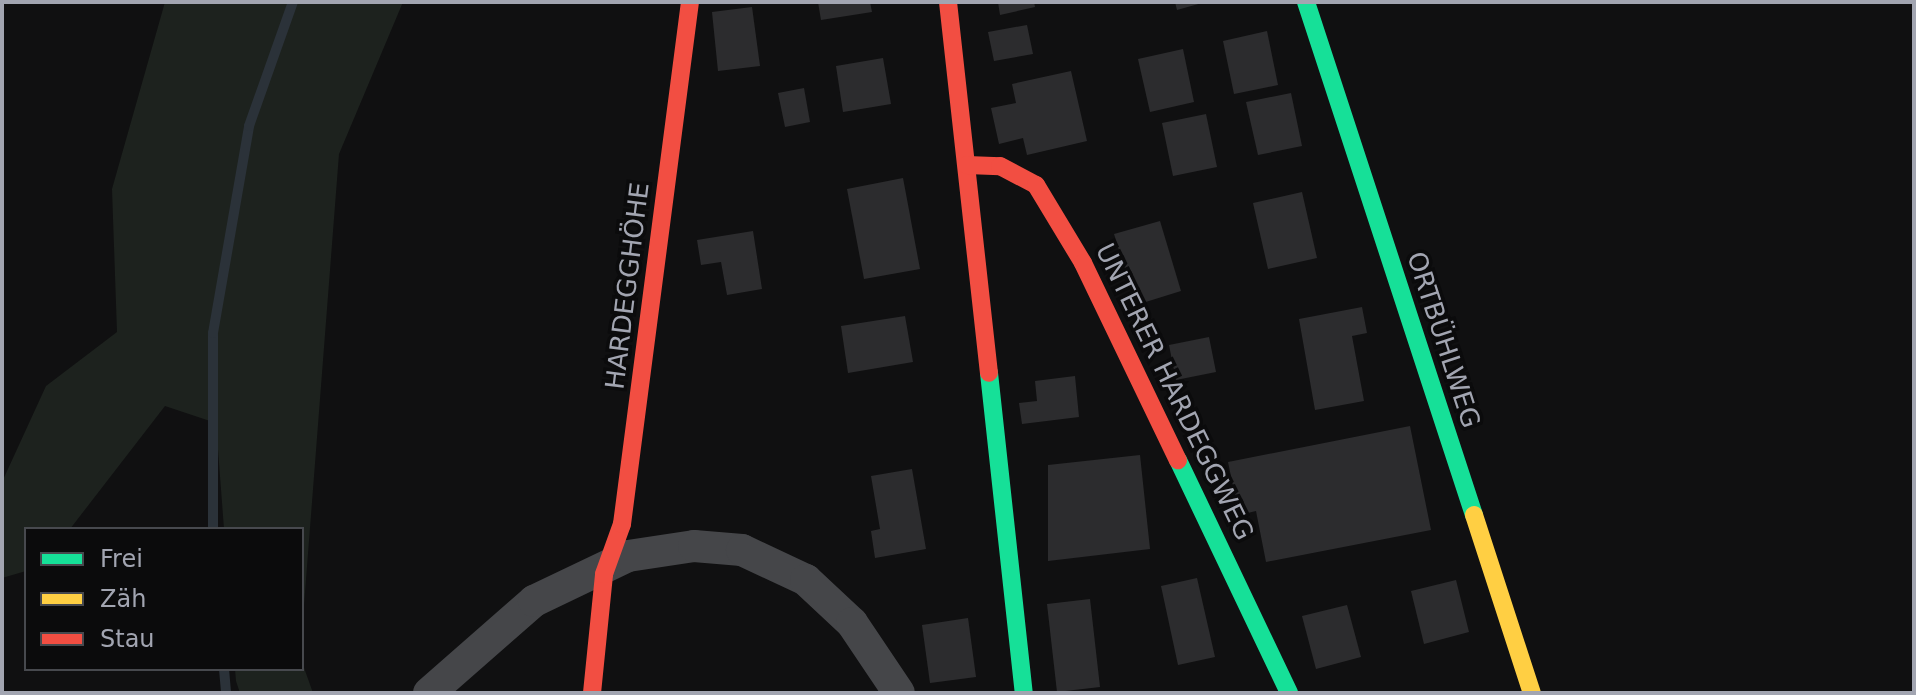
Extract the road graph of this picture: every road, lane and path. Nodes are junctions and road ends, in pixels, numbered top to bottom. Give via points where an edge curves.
1 (690, 2) edge
2 (948, 2) edge
3 (1306, 2) edge
4 (967, 165) junction
5 (604, 574) junction
6 (429, 693) edge
7 (592, 693) edge
8 (899, 693) edge
9 (1024, 693) edge
10 (1289, 693) edge
11 (1532, 693) edge

1 - 5 street, HARDEGGHÖHE via 622,524
2 - 4 street
3 - 11 street, ORTBÜHLWEG
4 - 9 street
4 - 10 street, UNTERER HARDEGGWEG via 1000,166 1036,185 1083,263
5 - 6 street via 514,615
5 - 7 street, HARDEGGHÖHE
5 - 8 street via 628,556 669,548 764,557 836,607

